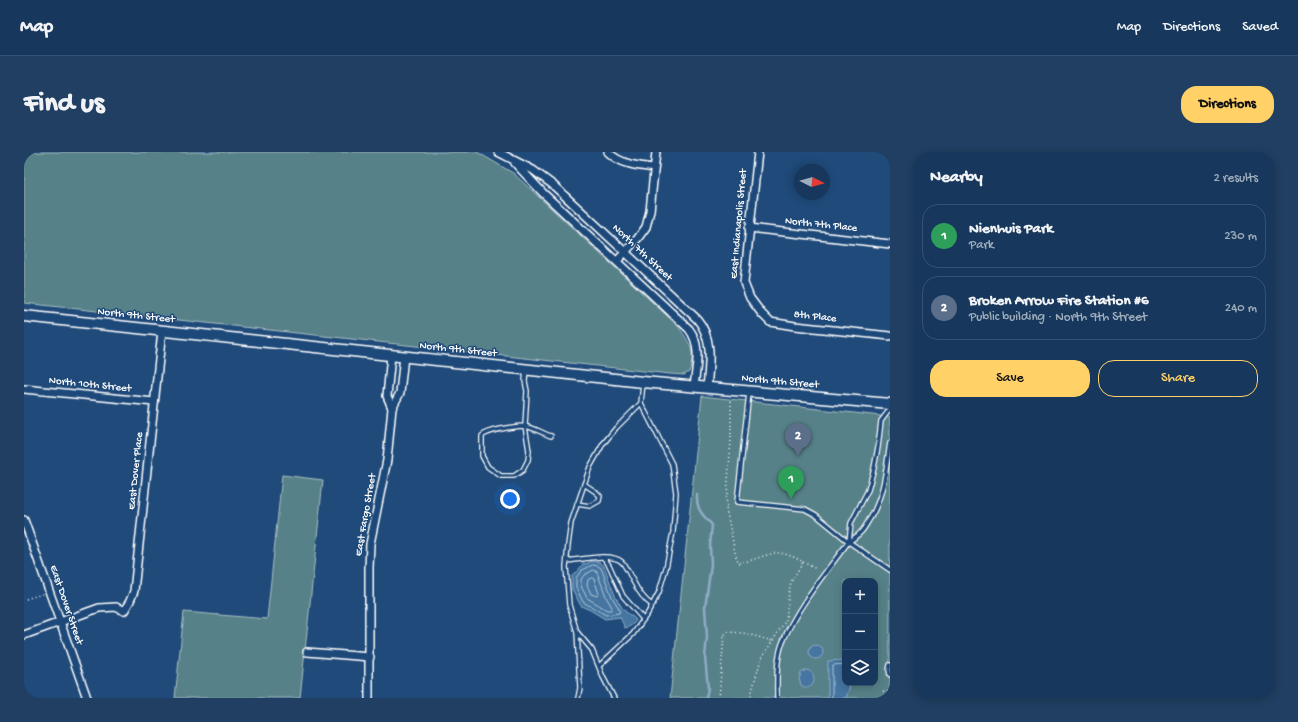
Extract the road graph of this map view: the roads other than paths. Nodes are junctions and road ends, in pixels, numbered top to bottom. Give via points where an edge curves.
1 (498, 152) edge
2 (608, 152) edge
3 (656, 152) edge
4 (758, 152) edge
5 (514, 161) junction
6 (654, 168) junction
7 (749, 228) junction
8 (890, 244) edge
9 (625, 252) junction
10 (617, 261) junction
11 (750, 298) joint
12 (24, 316) edge
13 (162, 331) junction
14 (890, 336) edge
15 (391, 355) junction
16 (404, 356) junction
17 (526, 369) junction
18 (643, 382) junction
19 (694, 387) junction
20 (707, 388) junction
21 (24, 389) edge
22 (749, 392) junction
23 (154, 402) junction
24 (641, 403) junction
25 (890, 404) edge
26 (392, 408) junction
27 (890, 409) edge
28 (525, 426) junction
29 (551, 436) dead end
30 (890, 443) edge
31 (584, 484) junction
32 (577, 504) junction
33 (24, 520) edge
34 (849, 542) junction
35 (603, 557) junction
36 (567, 561) junction
37 (890, 570) edge
38 (652, 605) junction
39 (644, 619) junction
40 (60, 622) junction
41 (577, 632) junction
42 (24, 635) edge
43 (307, 652) dead end
44 (370, 657) junction
45 (890, 665) edge
46 (599, 666) junction
47 (890, 675) edge
48 (87, 698) edge
49 (369, 698) edge
50 (578, 698) edge
51 (614, 698) edge
52 (777, 698) edge

1 - 5 street, North 7th Street
2 - 6 street via 614,158 634,165
3 - 6 street
4 - 7 street, East Indianapolis Street
5 - 9 street, North 7th Street via 533,170 553,185
5 - 10 street, North 7th Street via 543,193
6 - 9 street via 646,227
7 - 8 street, North 7th Place
7 - 11 street, East Indianapolis Street via 744,283
9 - 10 street
9 - 20 street, North 7th Street via 702,324 709,346
10 - 19 street, North 7th Street via 693,334 698,352
11 - 14 street, 8th Place via 770,322
12 - 13 main road, North 9th Street
13 - 15 main road, North 9th Street
13 - 23 street, East Dover Place
15 - 16 main road, North 9th Street
15 - 26 street, East Fargo Street via 387,396
16 - 17 main road, North 9th Street
16 - 26 street, East Fargo Street via 400,393
17 - 18 main road, North 9th Street
17 - 28 lane
18 - 19 main road, North 9th Street
18 - 24 lane
19 - 20 main road, North 9th Street
20 - 22 main road, North 9th Street
21 - 23 street, North 10th Street
22 - 25 main road, North 9th Street
22 - 34 lane via 737,502 805,509
23 - 40 street, East Dover Place via 134,591 130,601 124,611 116,607 99,608
24 - 31 lane via 604,444 590,467
24 - 38 lane via 672,464 676,493 673,532 666,568
26 - 44 street, East Fargo Street via 387,460 373,524 370,553
27 - 34 lane via 881,421 870,482 866,496 851,523
28 - 28 lane via 530,451 528,460 523,470 514,476 501,476 488,467 482,456 482,436 492,431
28 - 29 lane
30 - 34 lane via 880,498 862,532
31 - 32 lane
31 - 32 lane via 600,496 599,501 590,506
32 - 36 lane via 571,523
33 - 40 street, East Dover Street
34 - 37 lane
34 - 52 lane via 815,587 794,619 782,644 776,674
35 - 36 lane
35 - 38 lane via 621,562 637,589
35 - 39 lane via 623,596
36 - 41 lane via 569,605
38 - 39 lane
39 - 46 lane via 633,634
40 - 42 street
40 - 48 street, East Dover Street
41 - 46 lane via 592,650
41 - 50 lane via 580,688
43 - 44 street
44 - 49 street, East Fargo Street
45 - 47 lane
46 - 51 lane

